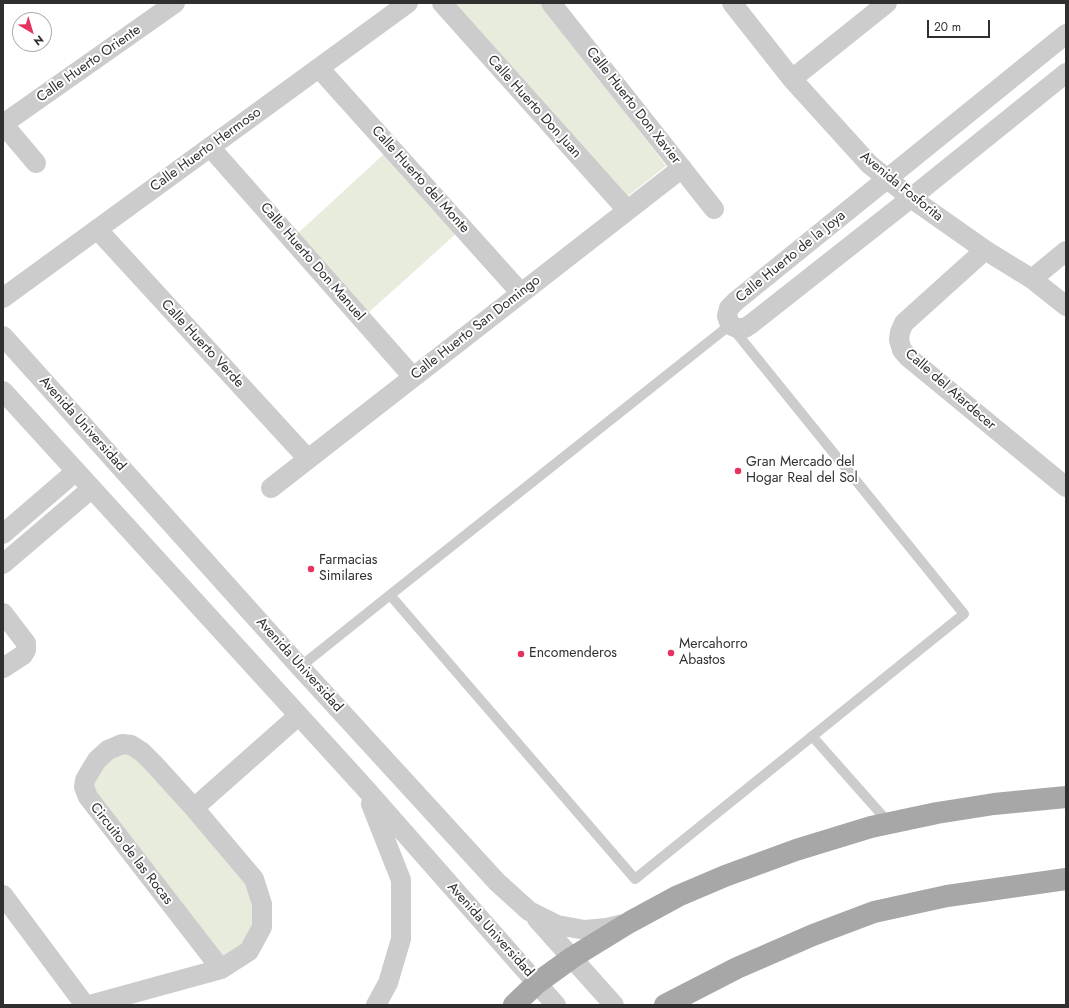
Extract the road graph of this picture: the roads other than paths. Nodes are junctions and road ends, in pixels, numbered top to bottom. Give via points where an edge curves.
1 (175, 3) edge
2 (408, 3) edge
3 (442, 3) edge
4 (551, 3) edge
5 (732, 3) edge
6 (887, 3) edge
7 (1066, 34) edge
8 (319, 68) junction
9 (1066, 74) edge
10 (792, 79) junction
11 (3, 124) edge
12 (210, 147) junction
13 (36, 163) dead end
14 (682, 168) junction
15 (887, 179) junction
16 (911, 198) junction
17 (714, 209) dead end
18 (627, 210) junction
19 (97, 229) junction
20 (985, 250) junction
21 (1066, 251) edge
22 (1032, 279) junction
23 (521, 293) junction
24 (3, 298) edge
25 (1066, 306) edge
26 (730, 324) junction
27 (3, 336) edge
28 (413, 377) junction
29 (3, 391) edge
30 (308, 459) junction
31 (75, 472) junction
32 (1066, 487) edge
33 (271, 488) dead end
34 (91, 489) junction
35 (3, 534) edge
36 (3, 564) edge
37 (390, 595) junction
38 (3, 613) edge
39 (300, 667) junction
40 (3, 668) edge
41 (298, 716) junction
42 (812, 736) junction
43 (387, 763) junction
44 (364, 787) junction
45 (1066, 797) edge
46 (194, 808) junction
47 (890, 823) junction
48 (1066, 879) edge
49 (3, 895) edge
50 (529, 911) junction
51 (630, 922) junction
52 (573, 957) junction
53 (221, 969) junction
54 (537, 982) junction
55 (85, 1005) edge
56 (90, 1005) edge
57 (376, 1005) edge
58 (514, 1005) edge
59 (556, 1005) edge
60 (614, 1005) edge
61 (665, 1005) edge

1 - 11 street, Calle Huerto Oriente
2 - 8 street, Calle Huerto Hermoso
3 - 18 street, Calle Huerto Don Juan
4 - 14 street, Calle Huerto Don Xavier
5 - 10 street, Avenida Fosforita
6 - 10 street
7 - 15 street, Calle Huerto de la Joya
8 - 12 street, Calle Huerto Hermoso
8 - 23 street, Calle Huerto del Monte
9 - 16 street, Calle Huerto de la Joya
10 - 15 street, Avenida Fosforita via 850,145
11 - 13 street
12 - 19 street, Calle Huerto Hermoso
12 - 28 street, Calle Huerto Don Manuel
14 - 17 street, Calle Huerto Don Xavier
14 - 18 street, Calle Huerto San Domingo
15 - 16 street, Avenida Fosforita
15 - 26 street, Calle Huerto de la Joya via 736,301 729,308 727,316
16 - 20 street, Avenida Fosforita
16 - 26 street, Calle Huerto de la Joya via 751,324 745,328 737,328
18 - 23 street, Calle Huerto San Domingo
19 - 24 street, Calle Huerto Hermoso
19 - 30 street, Calle Huerto Verde
20 - 22 street, Avenida Fosforita
20 - 32 street, Calle del Atardecer via 904,323 899,340 902,350
21 - 22 street
22 - 25 street, Avenida Fosforita
23 - 28 street, Calle Huerto San Domingo
26 - 37 lane
26 - 42 lane via 964,614
27 - 39 street, Avenida Universidad
28 - 30 street, Calle Huerto San Domingo
29 - 31 street, Avenida Universidad
30 - 33 street, Calle Huerto San Domingo
31 - 34 street, Avenida Universidad
31 - 35 street
34 - 36 street
34 - 41 street, Avenida Universidad
37 - 39 lane
37 - 42 lane via 635,879
38 - 40 street via 26,643 26,650 23,655
39 - 43 street, Avenida Universidad
41 - 44 street, Avenida Universidad
41 - 46 street
42 - 47 lane
43 - 44 street
43 - 50 street, Avenida Universidad via 497,882
44 - 54 street, Avenida Universidad
44 - 57 street, Avenida Universidad via 401,880 401,938 388,983
45 - 47 main road via 994,804
46 - 53 street, Circuito de las Rocas via 254,879 262,904 262,927 249,951
46 - 53 street, Circuito de las Rocas via 142,752 131,745 122,744 108,750 97,760 85,780 84,787 88,797 99,813
47 - 51 main road via 796,850 732,873 678,896
48 - 61 main road via 947,896 874,912 813,934 737,968
49 - 55 street
50 - 51 street, Avenida Universidad via 557,925 585,930
50 - 52 street
51 - 52 main road
52 - 54 main road
52 - 60 street
53 - 56 street, Circuito de las Rocas
54 - 58 main road
54 - 59 street, Avenida Universidad

